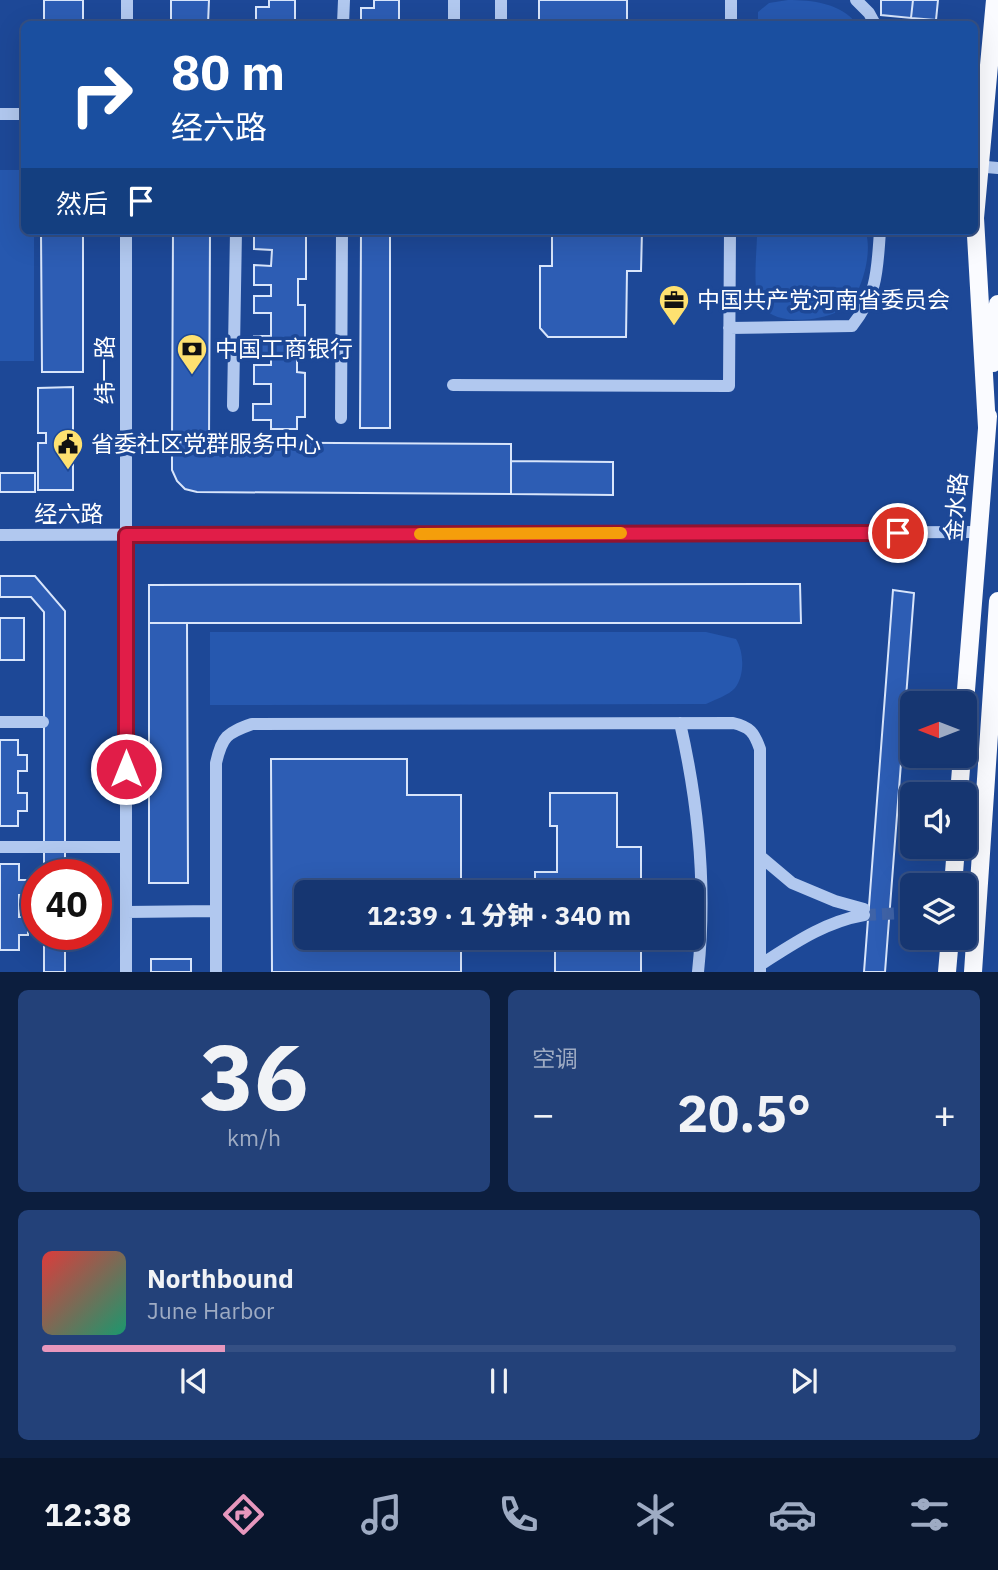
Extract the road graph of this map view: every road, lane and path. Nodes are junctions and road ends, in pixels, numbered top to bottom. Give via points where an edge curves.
1 (127, 0) edge
2 (344, 0) edge
3 (454, 0) edge
4 (501, 0) edge
5 (731, 0) edge
6 (856, 0) edge
7 (995, 0) edge
8 (127, 21) edge
9 (344, 21) edge
10 (454, 21) edge
11 (500, 21) edge
12 (731, 21) edge
13 (873, 21) edge
14 (0, 114) edge
15 (21, 114) edge
16 (984, 167) edge
17 (978, 201) edge
18 (127, 235) edge
19 (236, 235) edge
20 (342, 235) edge
21 (730, 235) edge
22 (880, 235) edge
23 (976, 235) edge
24 (998, 304) edge
25 (729, 328) junction
26 (453, 385) dead end
27 (233, 406) dead end
28 (341, 418) dead end
29 (987, 427) junction
30 (978, 532) junction
31 (0, 535) edge
32 (126, 535) junction
33 (998, 601) edge
34 (966, 691) edge
35 (0, 722) edge
36 (43, 722) dead end
37 (680, 723) junction
38 (0, 847) edge
39 (126, 848) junction
40 (760, 856) junction
41 (216, 911) junction
42 (126, 912) junction
43 (949, 950) edge
44 (760, 968) edge
45 (126, 971) edge
46 (216, 971) edge
47 (698, 971) edge
48 (947, 971) edge
49 (973, 971) edge

1 - 8 street
2 - 9 street
3 - 10 street
4 - 11 street
5 - 12 street
6 - 13 street
7 - 16 main road
14 - 15 street
16 - 17 main road
18 - 32 street, 纬一路
19 - 27 street
20 - 28 street
21 - 25 street
22 - 25 street via 877,276 867,307 852,326
23 - 29 main road
24 - 29 main road, 金水路
25 - 26 street via 729,386
29 - 30 main road, 金水路
30 - 32 street, 经六路
30 - 34 main road, 金水路
31 - 32 street, 经六路
32 - 39 street, 纬一路
33 - 49 main road
35 - 36 street
37 - 40 street via 733,723 754,732 760,749
37 - 41 street via 252,724 229,732 216,763
37 - 47 street via 692,776 703,882
38 - 39 street
39 - 42 street, 纬一路
40 - 44 street
40 - 44 street via 792,883 864,912 815,930
41 - 42 street
41 - 46 street
42 - 45 street, 纬一路
43 - 48 main road

